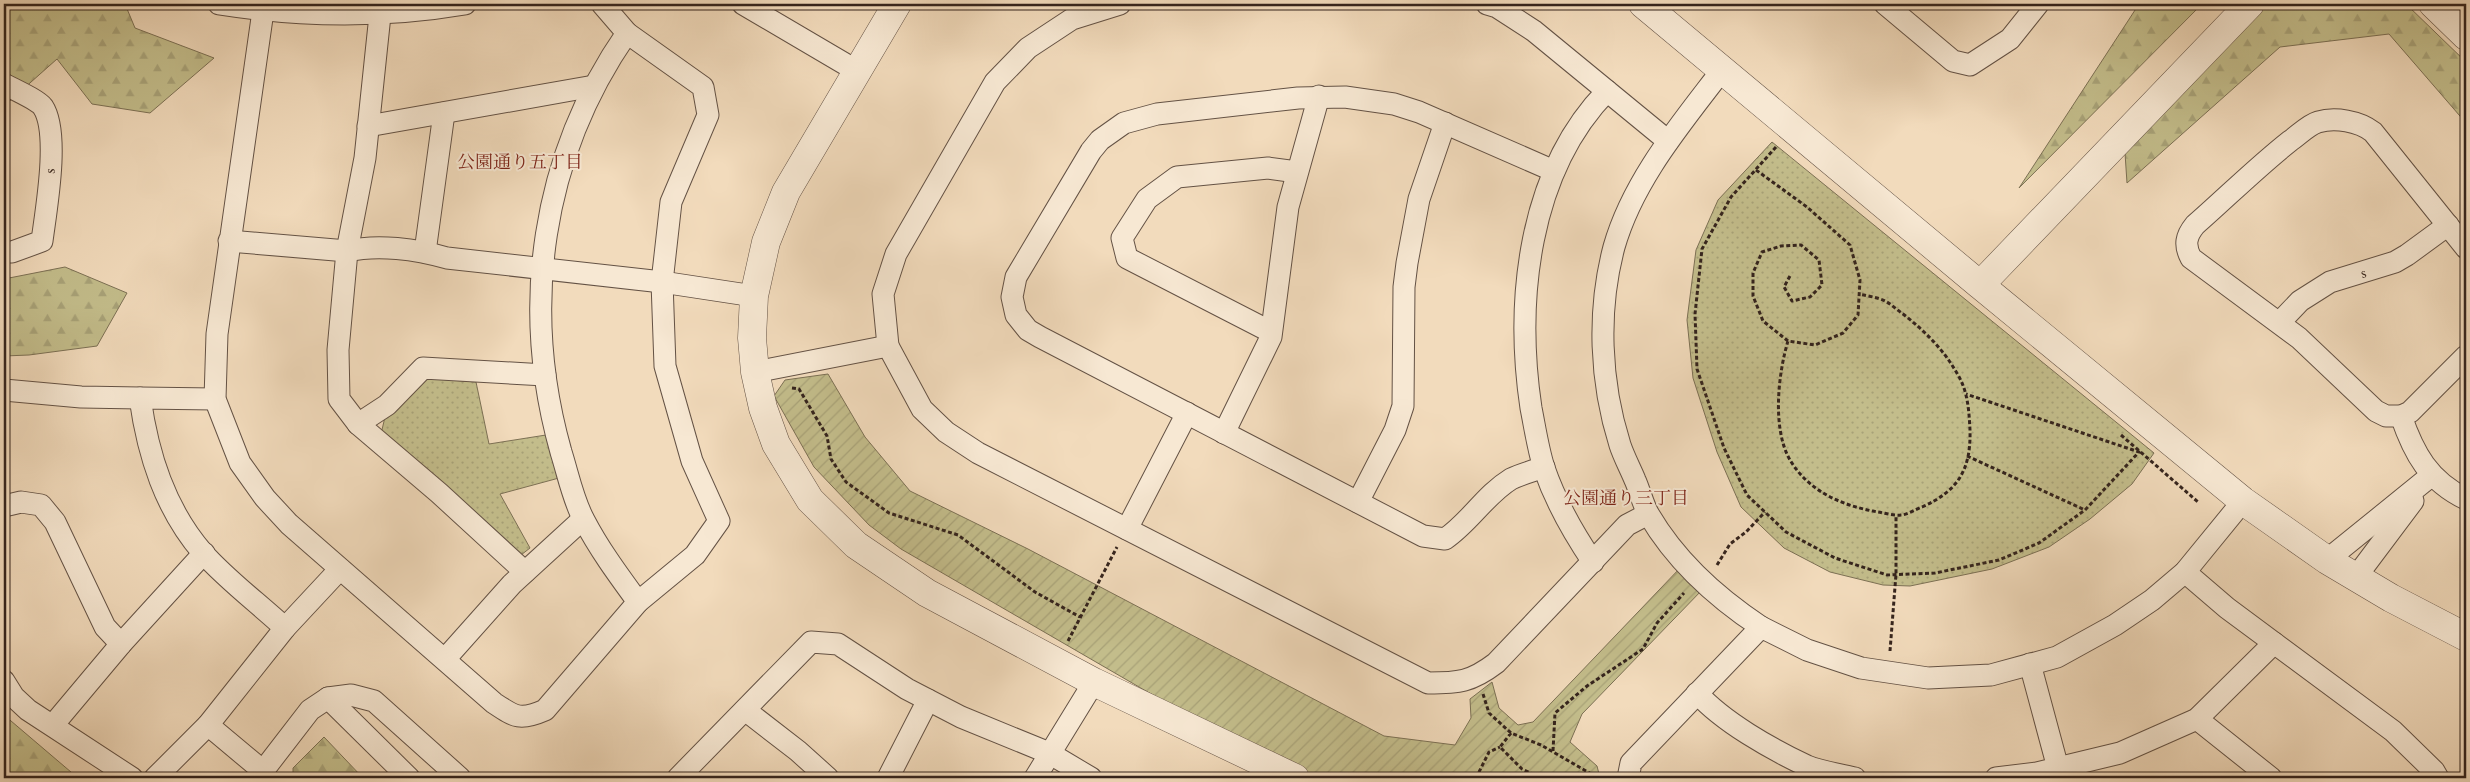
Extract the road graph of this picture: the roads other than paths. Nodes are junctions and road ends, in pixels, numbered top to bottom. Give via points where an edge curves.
1 (219, 4) edge
2 (465, 4) edge
3 (602, 4) edge
4 (743, 4) edge
5 (897, 4) edge
6 (1120, 4) edge
7 (1487, 4) edge
8 (1643, 4) edge
9 (2038, 4) edge
10 (2250, 4) edge
11 (2433, 4) edge
12 (1892, 6) edge
13 (312, 9) edge
14 (263, 11) junction
15 (380, 15) junction
16 (627, 33) junction
17 (2466, 36) edge
18 (1722, 70) junction
19 (857, 71) junction
20 (4, 84) edge
21 (594, 86) junction
22 (1607, 91) junction
23 (1319, 96) junction
24 (444, 113) junction
25 (1445, 123) junction
26 (368, 126) junction
27 (1668, 140) junction
28 (1554, 171) junction
29 (1297, 172) junction
30 (2448, 225) junction
31 (229, 241) junction
32 (2466, 248) edge
33 (347, 251) junction
34 (4, 252) edge
35 (425, 252) junction
36 (541, 270) junction
37 (662, 282) junction
38 (1980, 285) junction
39 (754, 296) junction
40 (2280, 322) junction
41 (1271, 332) junction
42 (888, 346) junction
43 (2466, 356) edge
44 (755, 372) junction
45 (545, 375) junction
46 (4, 390) edge
47 (140, 398) junction
48 (215, 399) junction
49 (1187, 414) junction
50 (2401, 416) junction
51 (358, 424) junction
52 (1224, 433) junction
53 (1544, 467) junction
54 (2432, 475) junction
55 (2466, 498) edge
56 (2243, 501) junction
57 (1358, 502) junction
58 (4, 506) edge
59 (1648, 514) junction
60 (583, 519) junction
61 (1127, 529) junction
62 (204, 554) junction
63 (2328, 560) junction
64 (1593, 562) junction
65 (340, 569) junction
66 (525, 572) junction
67 (2185, 572) junction
68 (2356, 577) junction
69 (638, 602) junction
70 (1761, 627) junction
71 (285, 628) junction
72 (2466, 637) edge
73 (2274, 643) junction
74 (121, 644) junction
75 (446, 658) junction
76 (2030, 664) junction
77 (4, 681) edge
78 (1094, 682) junction
79 (1697, 693) junction
80 (328, 698) junction
81 (928, 700) junction
82 (746, 710) junction
83 (2197, 718) junction
84 (53, 725) junction
85 (208, 725) junction
86 (1049, 753) junction
87 (2062, 773) edge
88 (264, 774) edge
89 (1628, 775) edge
90 (132, 778) edge
91 (155, 778) edge
92 (408, 778) edge
93 (460, 778) edge
94 (678, 778) edge
95 (828, 778) edge
96 (888, 778) edge
97 (1035, 778) edge
98 (1091, 778) edge
99 (1295, 778) edge
100 (1855, 778) edge
101 (1996, 778) edge
102 (2271, 778) edge
103 (2438, 778) edge

1 - 14 street
2 - 15 street
3 - 16 street
4 - 19 street
5 - 19 street
6 - 42 street via 1072,19 1028,48 995,82 896,254 883,294
7 - 22 street via 1534,31
8 - 18 street
9 - 12 street via 2010,39 1970,65 1953,61
10 - 38 street
11 - 17 street
13 - 14 street
13 - 15 street
14 - 31 street
15 - 26 street
16 - 21 street
16 - 37 street via 702,87 708,114 671,202
18 - 27 street
18 - 38 street
19 - 39 street via 786,192 766,242
20 - 34 street, s via 43,106 51,127 49,188 42,241
21 - 24 street
21 - 36 street via 572,133 552,197
22 - 27 street
22 - 28 street via 1574,133
23 - 25 street via 1394,104
23 - 29 street
23 - 49 street via 1157,114 1114,128 1091,151 1016,277 1012,297 1016,315 1028,330
24 - 26 street
24 - 35 street
25 - 28 street
25 - 57 street via 1419,199 1407,263 1403,406 1395,430
26 - 33 street
27 - 59 street via 1646,176 1615,246 1605,288 1603,320 1604,366 1612,412 1620,446
28 - 53 street via 1542,203 1525,314 1528,388
29 - 41 street via 1284,230
29 - 41 street via 1268,168 1177,177 1147,199 1122,238 1127,258
30 - 32 street
30 - 40 street, s via 2395,262 2339,278 2314,291
30 - 40 street via 2373,132 2340,120 2310,126 2195,224 2186,242 2187,250 2199,264
31 - 33 street
31 - 48 street via 217,334
33 - 35 street via 362,247
33 - 51 street via 338,350 339,399
35 - 36 street via 447,258
36 - 37 street
36 - 45 street
37 - 39 street
37 - 69 street via 664,366 692,461 719,521 696,555
38 - 56 street
39 - 44 street via 752,338
40 - 50 street via 2376,411 2386,416
41 - 52 street via 1260,363
42 - 44 street
42 - 61 street via 922,409 946,432 978,453
43 - 50 street via 2410,412
44 - 78 street via 776,444 810,500 856,545 927,593
45 - 51 street via 423,368 386,405
45 - 60 street via 554,426
46 - 47 street
47 - 48 street
47 - 62 street via 161,486 171,508
48 - 65 street via 240,463 265,498
49 - 52 street
49 - 61 street
50 - 54 street via 2422,464
51 - 66 street
52 - 57 street
53 - 57 street via 1512,479 1489,496 1462,527 1445,539 1423,536
53 - 64 street
54 - 55 street
54 - 63 street
54 - 68 street
56 - 63 street
56 - 67 street
58 - 74 street via 21,502 41,506 55,522 105,627
59 - 64 street via 1627,525
59 - 70 street via 1670,546 1702,580 1733,608
60 - 66 street
60 - 69 street
61 - 64 street via 1428,683 1452,683 1478,677 1496,663
62 - 71 street
62 - 74 street
63 - 68 street
65 - 71 street
65 - 75 street via 411,632
66 - 75 street
67 - 73 street via 2226,608
67 - 76 street via 2115,625 2057,657
68 - 72 street
69 - 75 street via 545,710 531,716 516,718
70 - 76 street via 1807,650 1861,668 1928,678 1991,675
70 - 79 street
71 - 85 street
73 - 83 street
73 - 103 street via 2393,731
74 - 84 street
76 - 87 street
77 - 84 street via 28,710
78 - 86 street
78 - 99 street
79 - 89 street via 1631,763
79 - 100 street via 1711,708 1808,766
80 - 88 street via 310,710
80 - 92 street
80 - 93 street via 351,695 374,701
81 - 82 street via 838,644 812,642
81 - 86 street
81 - 96 street
82 - 94 street
82 - 95 street
83 - 87 street via 2120,753
83 - 102 street
84 - 90 street
85 - 88 street
85 - 91 street
86 - 97 street
86 - 98 street
87 - 101 street

